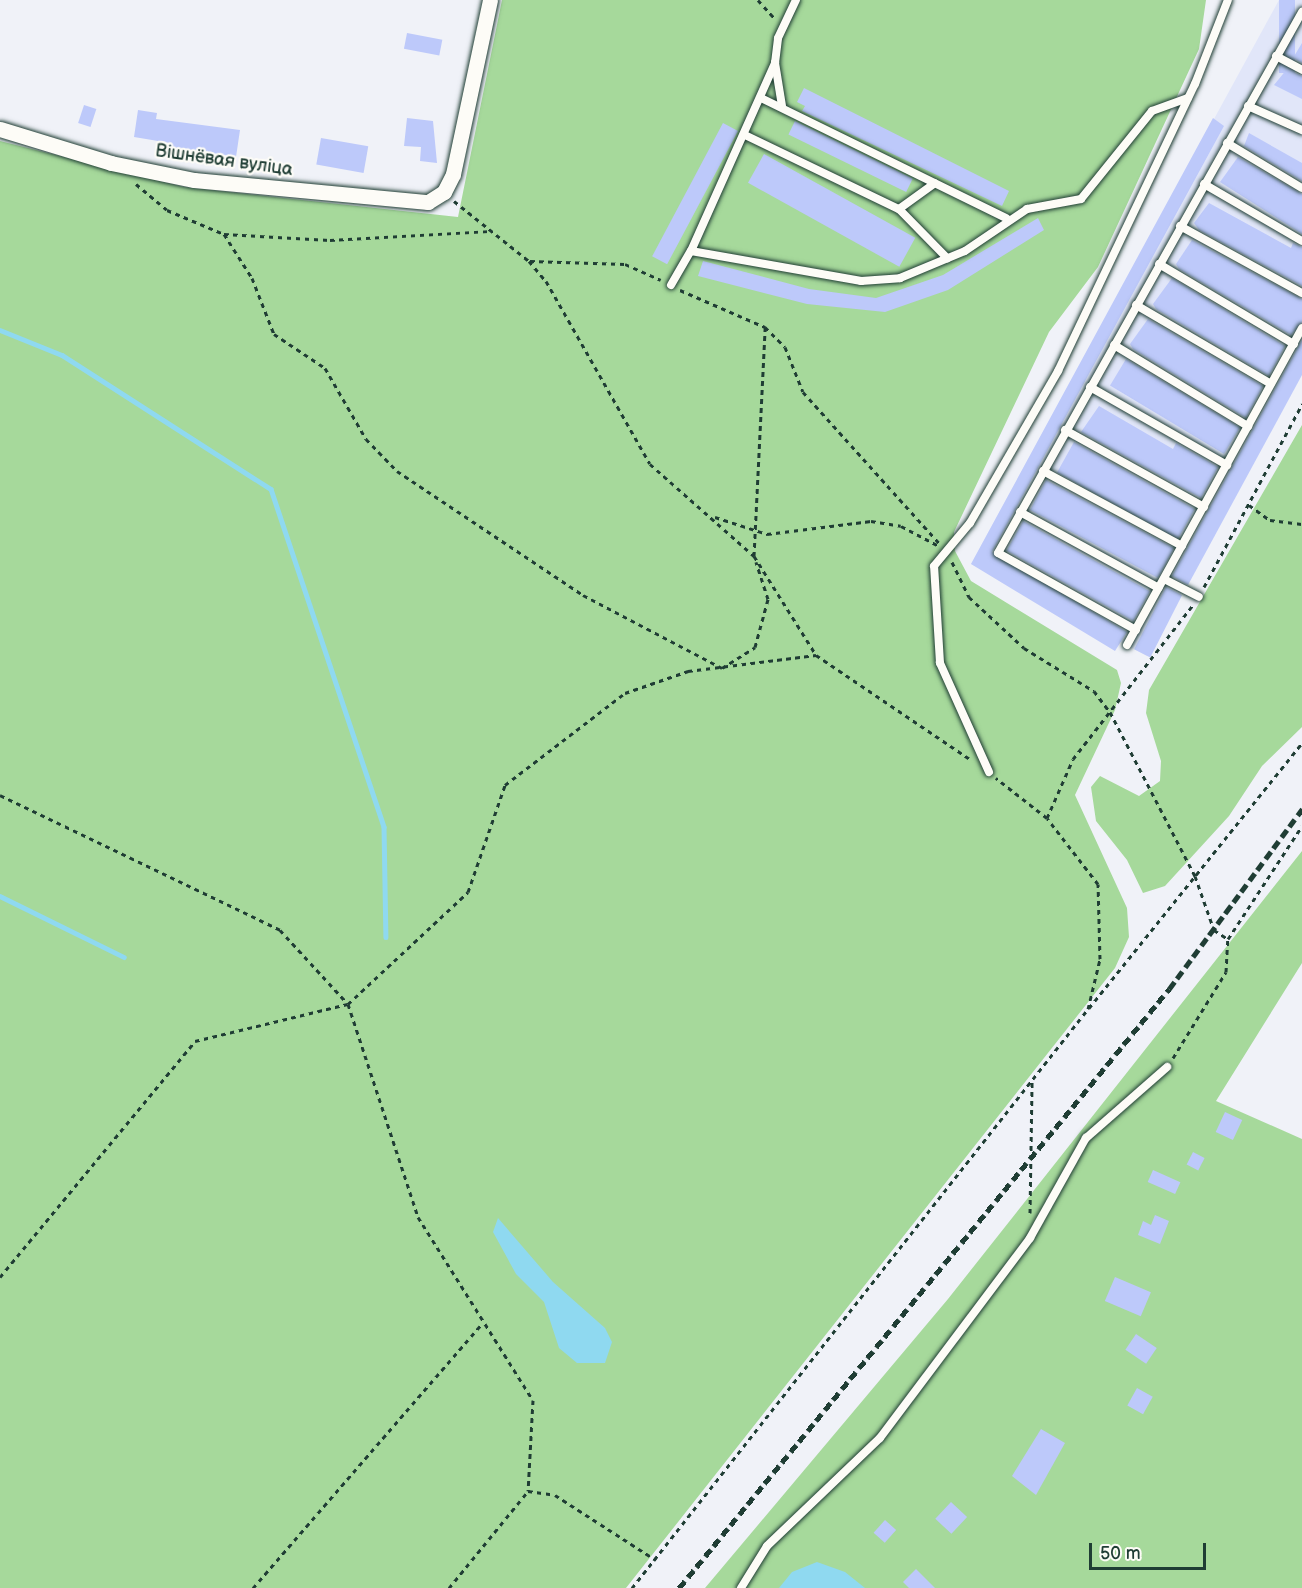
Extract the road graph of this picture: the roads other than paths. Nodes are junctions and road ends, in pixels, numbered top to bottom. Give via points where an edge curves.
1 (490, 0) edge
2 (796, 0) edge
3 (1228, 0) edge
4 (1301, 16) edge
5 (1276, 56) junction
6 (775, 63) junction
7 (1302, 70) edge
8 (761, 98) junction
9 (1188, 98) junction
10 (1248, 105) junction
11 (782, 106) junction
12 (0, 129) edge
13 (1302, 129) edge
14 (747, 136) junction
15 (1227, 143) junction
16 (935, 183) junction
17 (1204, 184) junction
18 (1302, 188) edge
19 (899, 209) junction
20 (1006, 218) junction
21 (1180, 226) junction
22 (1302, 242) edge
23 (691, 251) junction
24 (947, 258) junction
25 (1159, 264) junction
26 (671, 285) road end
27 (1302, 293) edge
28 (1136, 305) junction
29 (1302, 328) edge
30 (1294, 344) junction
31 (1114, 345) junction
32 (1271, 384) junction
33 (1090, 387) junction
34 (1248, 426) junction
35 (1065, 430) junction
36 (1227, 465) junction
37 (1043, 471) junction
38 (1204, 507) junction
39 (1020, 512) junction
40 (1182, 546) junction
41 (1164, 579) junction
42 (1159, 588) junction
43 (1199, 597) road end
44 (1136, 630) junction
45 (1127, 645) dead end
46 (989, 772) road end
47 (1167, 1067) road end
48 (741, 1588) edge

1 - 12 street, Вішнёвая вуліца via 453,174 444,192 417,202 225,184 111,163
2 - 6 lane via 782,27
3 - 9 lane
4 - 5 lane
5 - 7 lane
5 - 10 lane
6 - 8 lane
6 - 11 lane
8 - 11 lane
8 - 14 lane
9 - 20 lane via 1152,111 1081,199
9 - 46 lane via 1058,371 970,523 934,566 940,663
10 - 13 lane
10 - 15 lane
11 - 16 lane
14 - 19 lane
14 - 23 lane
15 - 17 lane
15 - 18 lane
16 - 19 lane
16 - 20 lane
17 - 21 lane
17 - 22 lane
19 - 24 lane
20 - 24 lane
21 - 25 lane
21 - 27 lane
23 - 24 lane via 861,281 900,278
23 - 26 lane
25 - 28 lane
25 - 30 lane
28 - 31 lane
28 - 32 lane
29 - 30 lane
30 - 32 lane
31 - 33 lane
31 - 34 lane
32 - 34 lane
33 - 35 lane
33 - 36 lane
34 - 36 lane
35 - 37 lane
35 - 38 lane
36 - 38 lane
37 - 39 lane
37 - 40 lane
38 - 40 lane
39 - 42 lane
39 - 44 lane via 998,553
40 - 41 lane
41 - 42 lane
41 - 43 lane
42 - 44 lane
44 - 45 lane
47 - 48 lane via 1086,1138 1030,1238 880,1438 767,1546

